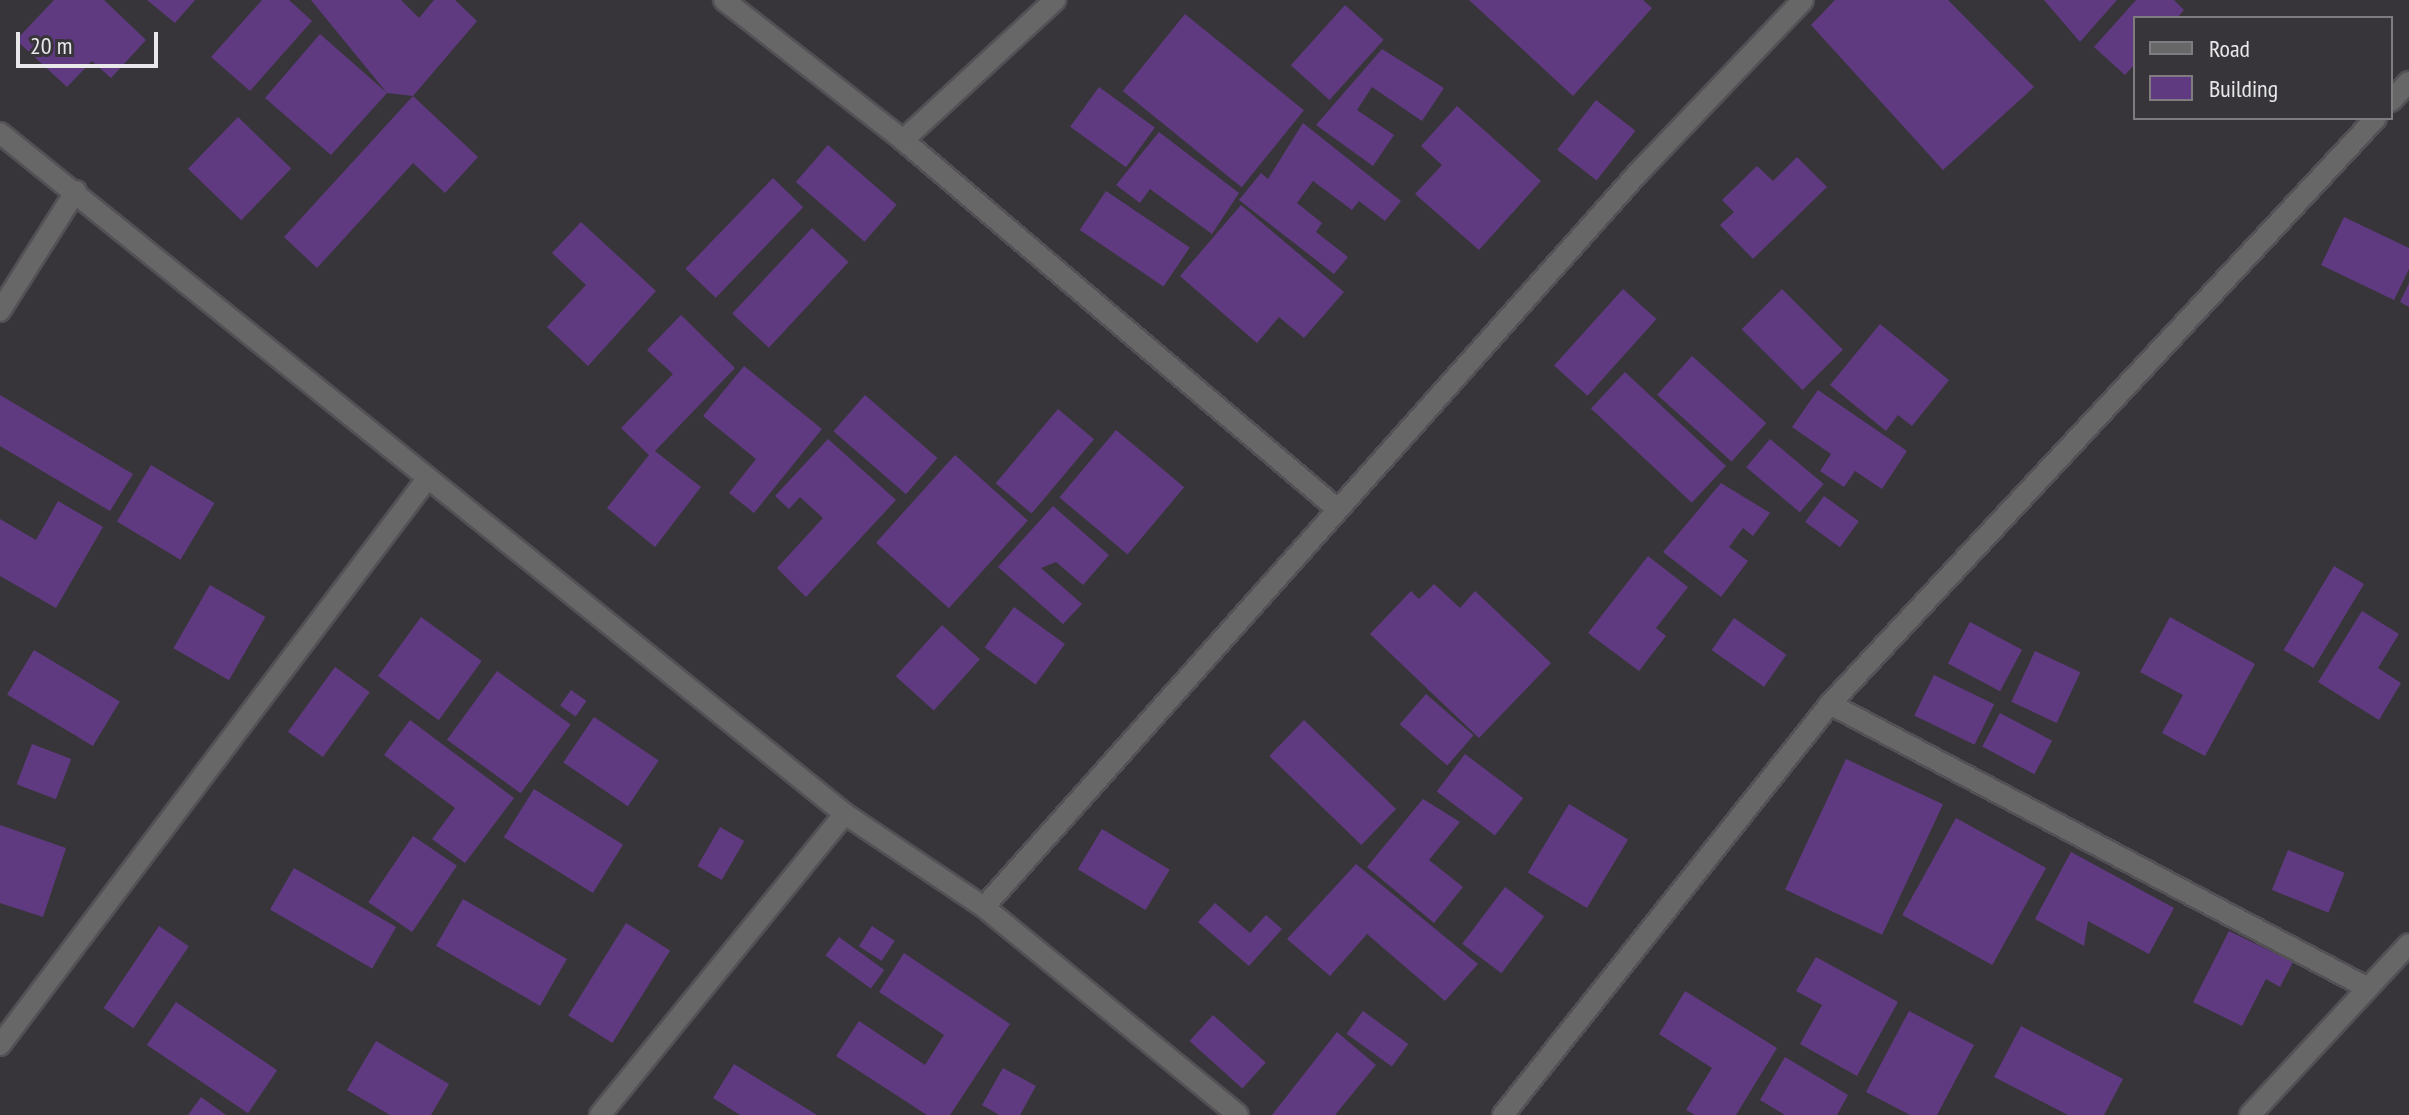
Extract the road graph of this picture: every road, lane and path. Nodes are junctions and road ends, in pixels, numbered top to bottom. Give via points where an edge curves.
1 (724, 0) edge
2 (1055, 0) edge
3 (1803, 0) edge
4 (2409, 82) edge
5 (2393, 99) edge
6 (2374, 120) edge
7 (0, 133) edge
8 (903, 140) junction
9 (76, 191) junction
10 (0, 311) edge
11 (427, 479) junction
12 (1336, 508) junction
13 (1830, 704) junction
14 (845, 814) junction
15 (984, 907) junction
16 (2409, 944) edge
17 (2368, 988) junction
18 (0, 1045) edge
19 (600, 1115) edge
20 (1238, 1115) edge
21 (1503, 1115) edge
22 (2250, 1115) edge

1 - 8 street
2 - 8 street
3 - 12 street via 1637,174
4 - 5 street
6 - 13 street
7 - 9 street
8 - 12 street
9 - 10 street
9 - 11 street
11 - 14 street
11 - 18 street
12 - 15 street
13 - 17 street
13 - 21 street
14 - 15 street
14 - 19 street
15 - 20 street
16 - 17 street
17 - 22 street

